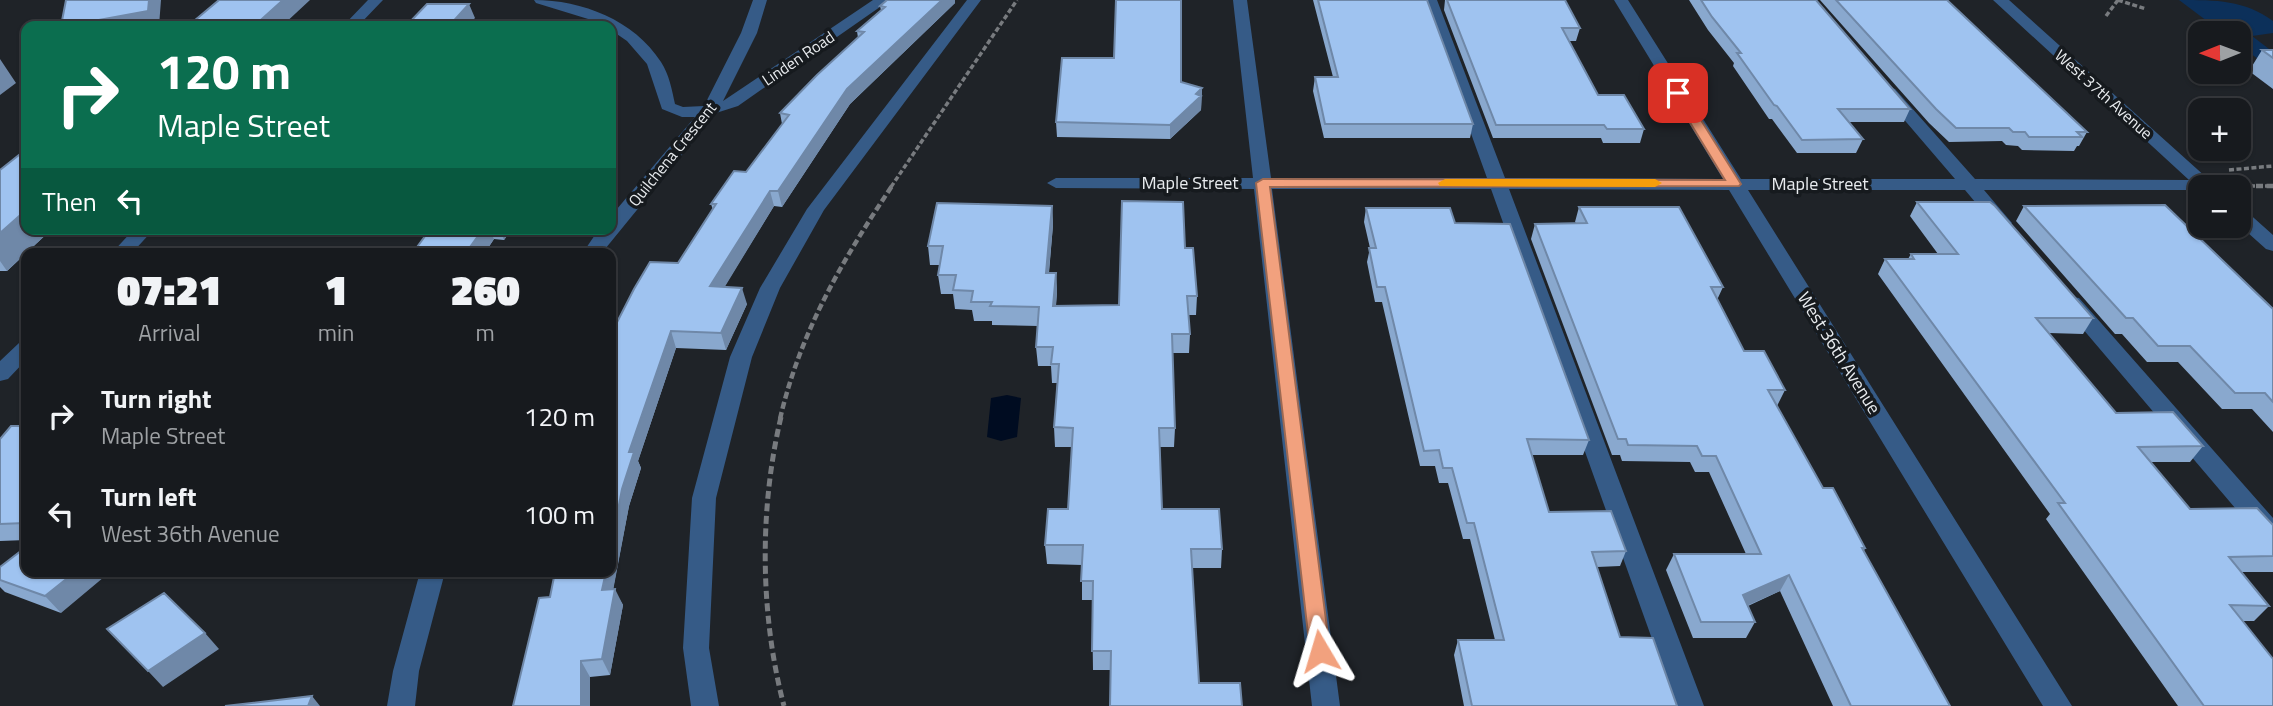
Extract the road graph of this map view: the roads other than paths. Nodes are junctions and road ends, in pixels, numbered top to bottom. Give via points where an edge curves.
1 (376, 0) edge
2 (541, 0) edge
3 (760, 0) edge
4 (883, 0) edge
5 (974, 0) edge
6 (1240, 0) edge
7 (1430, 0) edge
8 (1621, 0) edge
9 (2000, 0) edge
10 (355, 21) edge
11 (608, 21) edge
12 (616, 26) edge
13 (1880, 82) edge
14 (710, 110) junction
15 (2195, 175) edge
16 (1056, 183) dead end
17 (1263, 183) junction
18 (1497, 183) junction
19 (1734, 184) junction
20 (1969, 184) junction
21 (2188, 186) edge
22 (616, 221) edge
23 (2251, 226) edge
24 (139, 235) edge
25 (2017, 240) edge
26 (2273, 245) edge
27 (126, 248) edge
28 (2063, 293) edge
29 (21, 353) edge
30 (0, 374) edge
31 (2273, 535) edge
32 (432, 577) edge
33 (401, 706) edge
34 (705, 706) edge
35 (1326, 706) edge
36 (1690, 706) edge
37 (2058, 706) edge

1 - 10 street
2 - 11 street via 572,6
3 - 14 street, Quilchena Crescent via 750,33
4 - 14 street, Linden Road via 732,103
5 - 34 street via 816,209 770,288 741,357 704,499 696,648
6 - 17 street
7 - 18 street
8 - 19 street, West 36th Avenue
9 - 15 street, West 37th Avenue
12 - 14 street via 656,65 672,110
13 - 20 street
14 - 22 street, Quilchena Crescent
16 - 17 street, Maple Street
17 - 18 street, Maple Street
17 - 35 street
18 - 19 street, Maple Street
18 - 36 street
19 - 20 street, Maple Street
19 - 37 street, West 36th Avenue
20 - 21 street, Maple Street
20 - 25 street
23 - 26 street
24 - 27 street
28 - 31 street
29 - 30 street
32 - 33 street

